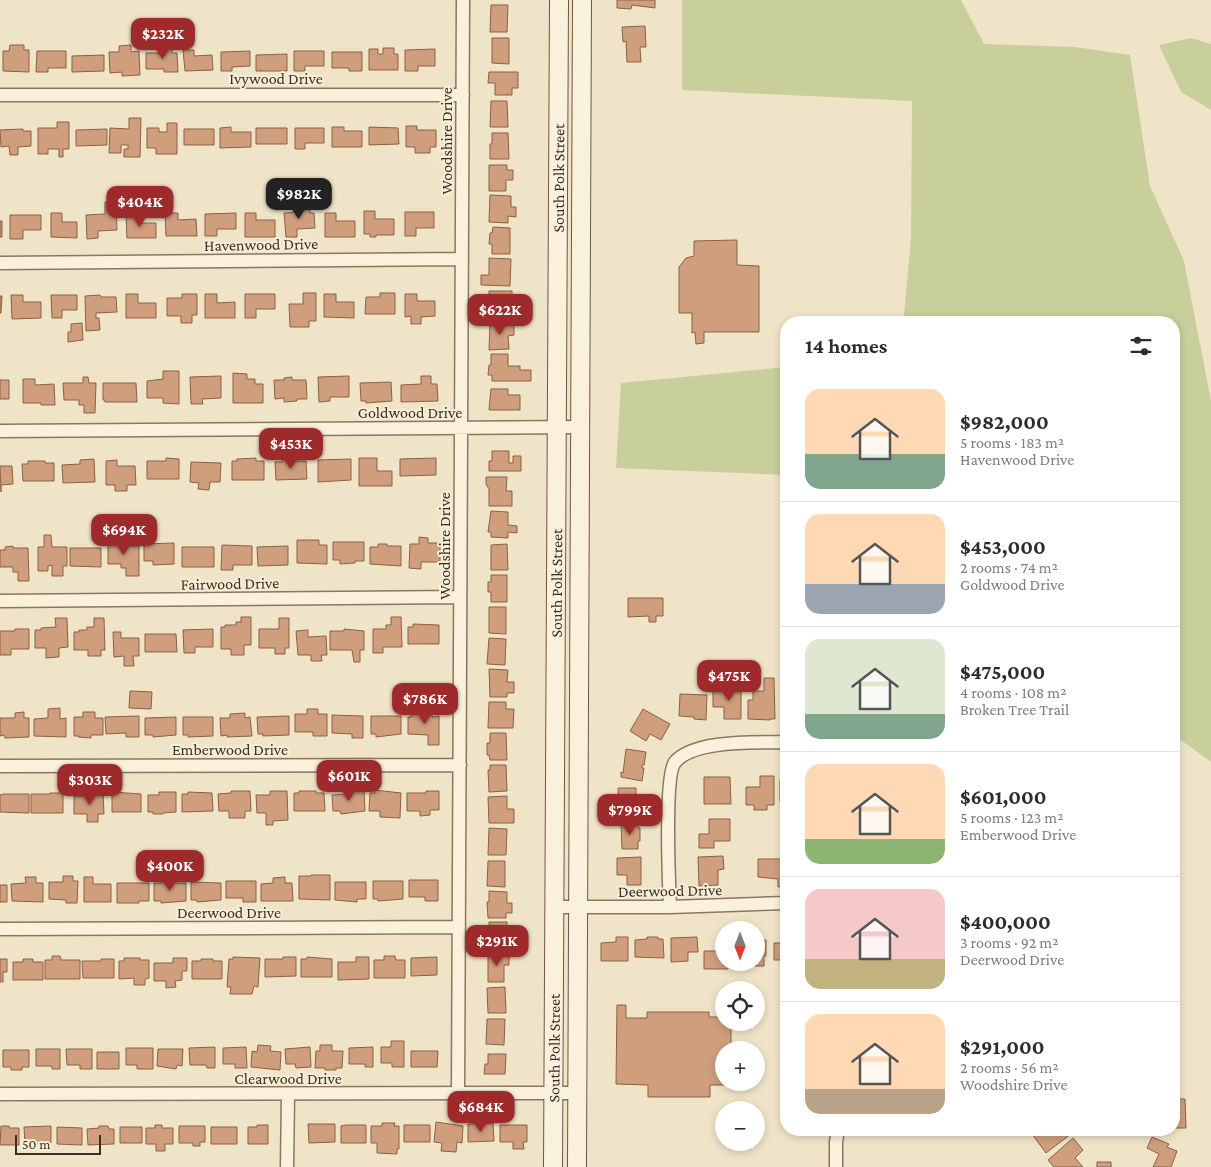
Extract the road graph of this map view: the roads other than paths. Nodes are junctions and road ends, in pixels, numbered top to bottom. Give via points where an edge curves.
1 (463, 0) edge
2 (559, 0) edge
3 (582, 0) edge
4 (558, 67) junction
5 (582, 68) junction
6 (0, 95) edge
7 (462, 95) junction
8 (462, 259) junction
9 (0, 263) edge
10 (461, 428) junction
11 (556, 428) junction
12 (580, 428) junction
13 (0, 432) edge
14 (460, 597) junction
15 (0, 601) edge
16 (555, 643) junction
17 (579, 643) junction
18 (780, 742) edge
19 (460, 764) junction
20 (0, 766) edge
21 (780, 903) edge
22 (554, 907) junction
23 (670, 907) junction
24 (578, 908) junction
25 (459, 926) junction
26 (0, 930) edge
27 (458, 1093) junction
28 (577, 1093) junction
29 (0, 1094) edge
30 (288, 1094) junction
31 (553, 1094) junction
32 (837, 1136) edge
33 (287, 1167) edge
34 (553, 1167) edge
35 (577, 1167) edge
36 (836, 1167) edge

1 - 7 street, Woodshire Drive
2 - 4 main road, South Polk Street
3 - 5 main road, South Polk Street
4 - 5 main road
4 - 11 main road, South Polk Street
5 - 12 main road, South Polk Street
6 - 7 street, Ivywood Drive
7 - 8 street, Woodshire Drive
8 - 9 street, Havenwood Drive
8 - 10 street, Woodshire Drive
10 - 11 street, Goldwood Drive
10 - 13 street, Goldwood Drive
10 - 14 street, Woodshire Drive
11 - 12 street, Goldwood Drive
11 - 16 main road, South Polk Street
12 - 17 main road, South Polk Street
14 - 15 street, Fairwood Drive
14 - 19 street, Woodshire Drive
16 - 17 main road
16 - 22 main road, South Polk Street
17 - 24 main road, South Polk Street
18 - 23 street via 708,746 687,753 675,763 670,779 669,805
19 - 20 street, Emberwood Drive
19 - 25 street, Woodshire Drive
21 - 23 street, Deerwood Drive
22 - 24 street, Deerwood Drive
22 - 31 main road, South Polk Street
23 - 24 street, Deerwood Drive
24 - 28 main road, South Polk Street
25 - 26 street, Deerwood Drive
25 - 27 street, Woodshire Drive
27 - 30 street, Clearwood Drive
27 - 31 street, Clearwood Drive
28 - 31 street, Clearwood Drive
28 - 35 main road, South Polk Street
29 - 30 street, Clearwood Drive
30 - 33 street
31 - 34 main road, South Polk Street
32 - 36 street

